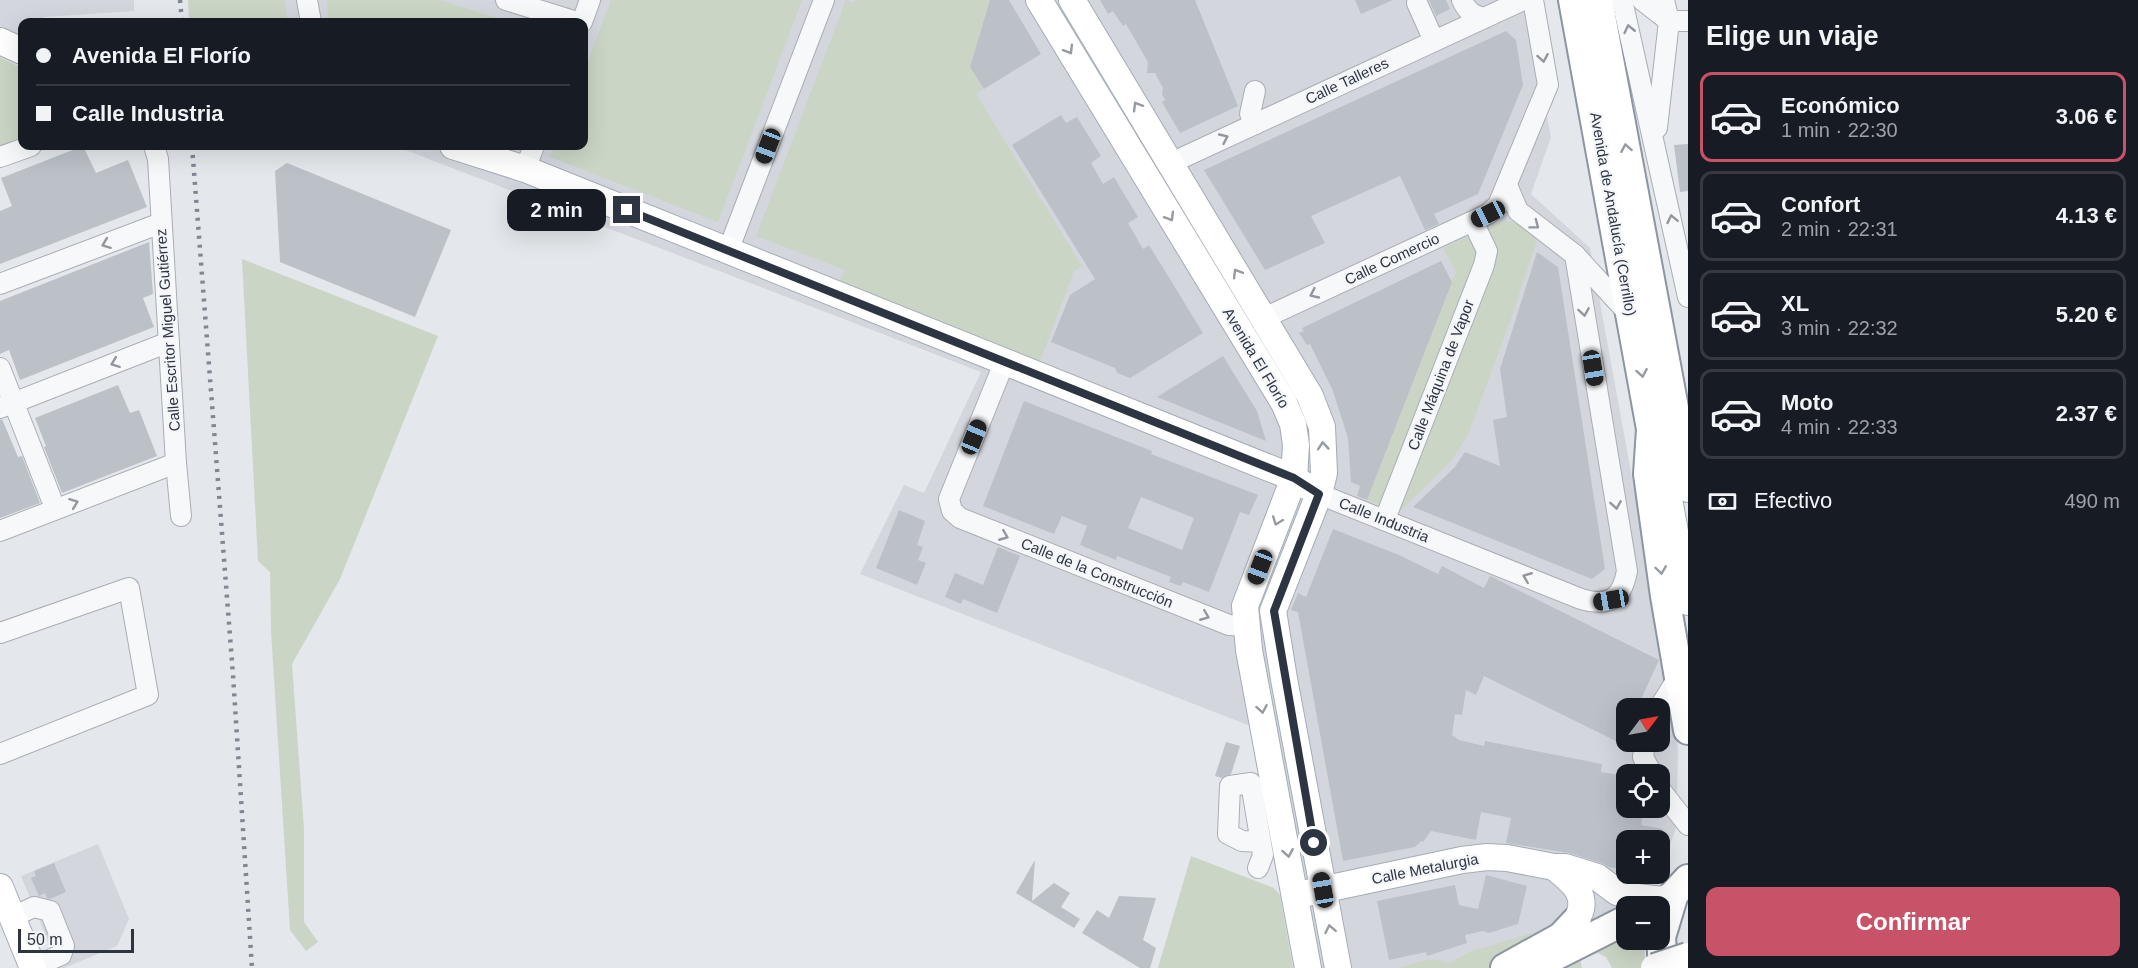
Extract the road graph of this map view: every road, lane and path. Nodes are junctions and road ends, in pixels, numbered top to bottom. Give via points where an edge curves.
1 (506, 0) edge
2 (590, 0) edge
3 (824, 0) edge
4 (1039, 0) edge
5 (1072, 0) edge
6 (1462, 0) edge
7 (1523, 0) edge
8 (1533, 0) edge
9 (1573, 0) edge
10 (1598, 0) edge
11 (1622, 0) edge
12 (1642, 0) edge
13 (1664, 0) edge
14 (1417, 3) dead end
15 (564, 18) edge
16 (583, 18) edge
17 (1484, 18) junction
18 (1679, 21) edge
19 (0, 41) edge
20 (1434, 41) junction
21 (18, 49) edge
22 (1255, 91) dead end
23 (1255, 124) junction
24 (1655, 142) junction
25 (20, 150) edge
26 (155, 150) edge
27 (481, 150) edge
28 (0, 157) edge
29 (530, 157) edge
30 (1171, 163) junction
31 (1146, 177) junction
32 (1507, 185) junction
33 (161, 223) junction
34 (1477, 230) dead end
35 (728, 251) junction
36 (1575, 255) junction
37 (1684, 262) edge
38 (0, 284) edge
39 (1688, 297) edge
40 (1632, 317) junction
41 (1264, 318) junction
42 (1239, 331) junction
43 (169, 342) junction
44 (1004, 363) junction
45 (0, 368) edge
46 (7, 405) edge
47 (1672, 433) edge
48 (176, 463) junction
49 (1294, 478) junction
50 (1688, 489) edge
51 (1319, 494) junction
52 (51, 498) dead end
53 (181, 516) dead end
54 (1385, 519) junction
55 (0, 531) edge
56 (1688, 602) edge
57 (1274, 621) junction
58 (1246, 626) junction
59 (0, 633) edge
60 (1679, 676) junction
61 (1665, 698) edge
62 (1688, 730) edge
63 (0, 754) edge
64 (1670, 802) edge
65 (1688, 825) edge
66 (1261, 842) dead end
67 (1554, 867) junction
68 (1258, 868) dead end
69 (0, 887) edge
70 (1323, 890) junction
71 (1670, 895) edge
72 (1295, 896) junction
73 (12, 917) junction
74 (1576, 921) joint
75 (1616, 925) edge
76 (1688, 957) edge
77 (33, 967) edge
78 (1308, 968) edge
79 (1338, 968) edge
80 (1505, 968) edge
81 (1531, 968) edge
82 (1655, 968) edge
83 (1663, 968) edge

1 - 15 street
2 - 16 street
3 - 35 street
4 -> 31 main road, Avenida El Florío
30 -> 5 main road, Avenida El Florío
6 - 17 street via 1474,16
7 - 17 street, Calle Talleres
8 -> 32 street via 1548,85
9 - 40 highway, Avenida de Andalucía (Cerrillo)
47 -> 10 highway, Avenida de Andalucía (Cerrillo)
24 -> 11 street
12 - 18 street
13 - 18 street
14 - 20 street
17 - 20 street, Calle Talleres
18 - 24 street
19 - 21 main road
20 - 23 street, Calle Talleres
22 - 23 street via 1250,114
30 -> 23 street, Calle Talleres
37 -> 24 street
25 - 28 street
26 - 33 street, Calle Escritor Miguel Gutiérrez
27 - 29 main road, Calle Industria
29 - 35 main road, Calle Industria
30 - 31 main road
41 -> 30 main road, Avenida El Florío
31 -> 42 main road, Avenida El Florío
32 -> 36 street via 1518,211
32 -> 41 street, Calle Comercio via 1498,205 1488,214
33 -> 38 street
33 - 43 street, Calle Escritor Miguel Gutiérrez
34 - 54 street, Calle Máquina de Vapor via 1487,252 1484,265
35 - 44 main road, Calle Industria
36 - 40 street
36 -> 54 street, Calle Industria via 1627,571 1623,588 1611,600 1594,603
37 - 39 street
40 -> 47 highway, Avenida de Andalucía (Cerrillo)
41 - 42 main road
51 -> 41 main road, Avenida El Florío via 1324,473 1322,427 1310,396
42 - 49 main road, Avenida El Florío via 1293,424
43 -> 46 street
43 - 48 street, Calle Escritor Miguel Gutiérrez
44 - 49 main road, Calle Industria
44 -> 58 street, Calle de la Construcción via 949,499 952,511 960,518 1218,621
45 - 46 street
46 - 52 street
47 - 50 main road, Avenida de Andalucía (Cerrillo)
47 - 56 main road, Avenida de Andalucía (Cerrillo) via 1664,472
47 -> 60 highway, Avenida de Andalucía (Cerrillo) via 1648,474
48 - 53 street, Calle Escritor Miguel Gutiérrez
55 -> 48 street
49 - 51 main road, Calle Industria
49 -> 58 main road, Avenida El Florío via 1245,606
51 - 54 street, Calle Industria
51 - 57 main road, Avenida El Florío via 1274,611
57 - 58 main road
57 - 70 main road, Avenida El Florío
58 -> 72 main road, Avenida El Florío
59 - 63 street via 129,588 148,695
60 - 61 street
60 - 62 highway, Avenida de Andalucía (Cerrillo)
64 - 65 street
66 - 68 street via 1263,855
67 - 70 main road, Calle Metalurgia via 1507,858 1475,858
67 - 71 main road, Calle Metalurgia via 1598,877 1628,896
67 - 74 main road via 1578,889 1582,901
69 - 73 main road
70 - 72 main road, Calle Metalurgia
79 -> 70 main road, Avenida El Florío
71 - 83 highway via 1661,936
72 - 78 main road, Avenida El Florío
73 - 77 main road
73 - 77 street via 34,907 50,911 54,920 64,946 61,955
74 - 80 highway via 1560,937
75 - 81 highway
76 - 82 highway, bridge

